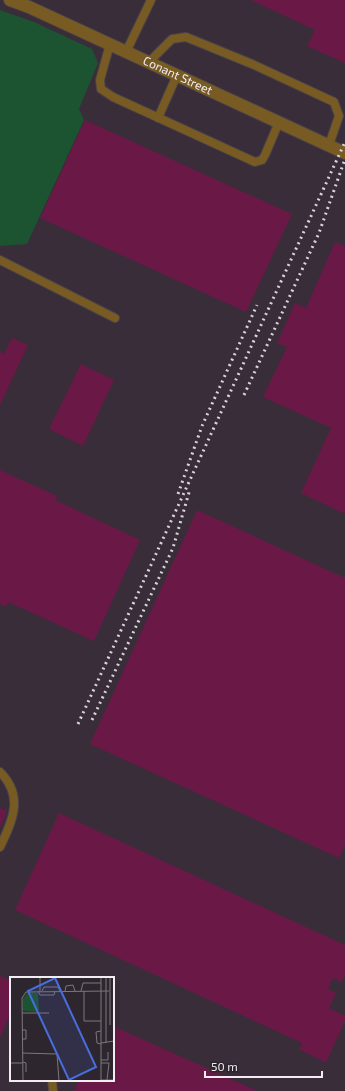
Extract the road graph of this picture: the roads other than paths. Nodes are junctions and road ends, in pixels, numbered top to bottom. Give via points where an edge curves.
1 (10, 0) edge
2 (150, 0) edge
3 (110, 44) junction
4 (126, 52) junction
5 (149, 62) junction
6 (177, 75) junction
7 (158, 118) junction
8 (279, 122) junction
9 (329, 145) junction
10 (345, 153) edge
11 (0, 260) edge
12 (115, 318) dead end
13 (0, 772) edge
14 (0, 847) edge
15 (52, 1081) edge
16 (53, 1091) edge

1 - 3 street, Conant Street
2 - 4 lane
3 - 4 street, Conant Street
3 - 7 lane via 100,88 113,97
4 - 5 street, Conant Street
5 - 6 street, Conant Street
5 - 9 lane via 172,39 186,37 252,64 334,102 339,116
6 - 7 lane
6 - 8 street, Conant Street
7 - 8 lane via 255,162 262,160
8 - 9 street, Conant Street
9 - 10 street, Conant Street
11 - 12 lane
13 - 14 lane via 7,779 16,802 10,826
15 - 16 lane

